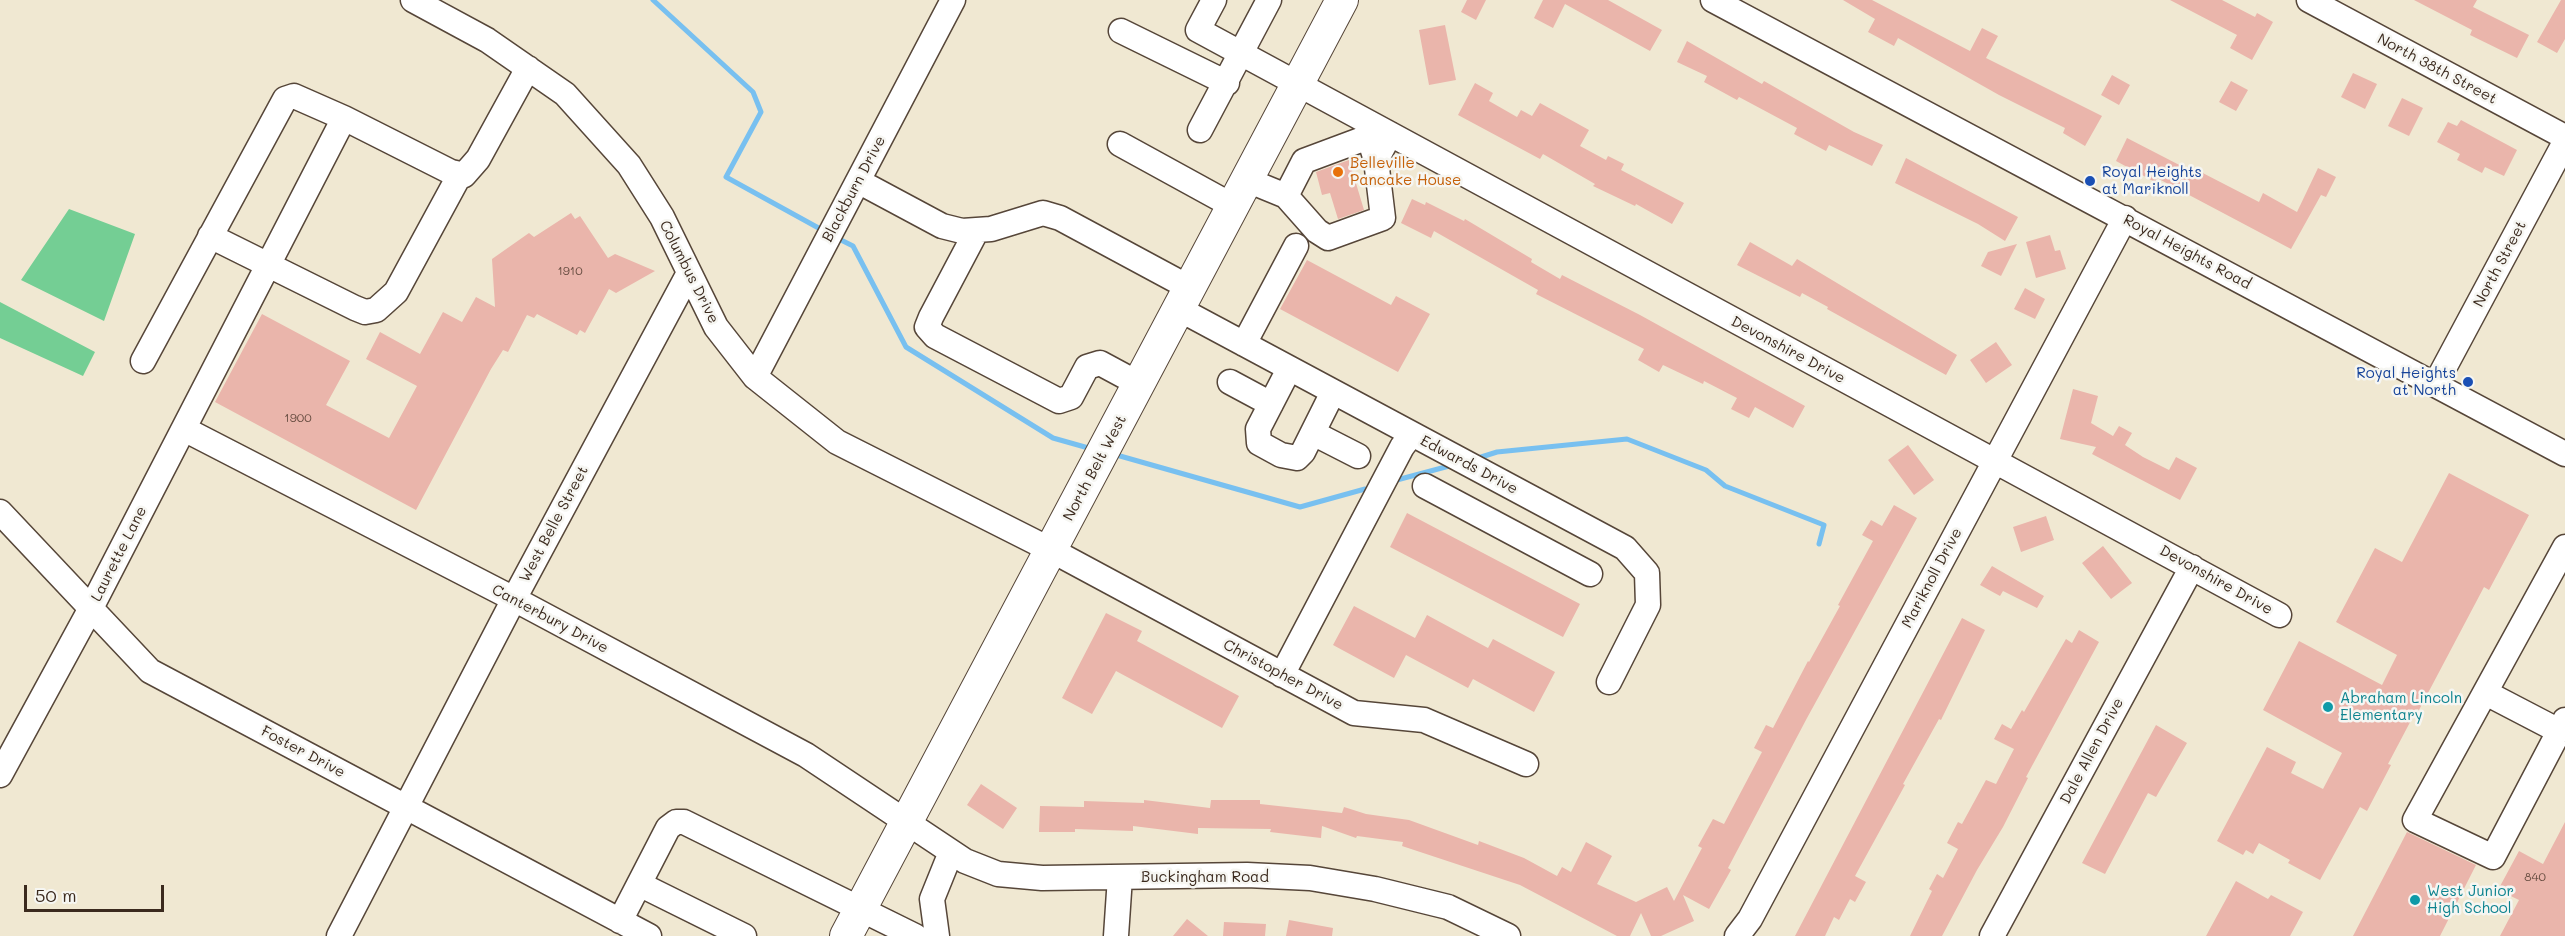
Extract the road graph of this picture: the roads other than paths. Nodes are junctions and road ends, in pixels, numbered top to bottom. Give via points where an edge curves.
1 (413, 0) edge
2 (953, 0) edge
3 (1214, 0) edge
4 (1269, 0) edge
5 (1342, 0) edge
6 (1713, 0) edge
7 (2309, 0) edge
8 (1120, 32) dead end
9 (1242, 54) junction
10 (528, 68) junction
11 (1227, 83) junction
12 (1297, 84) junction
13 (344, 118) junction
14 (1200, 130) dead end
15 (1390, 134) junction
16 (2565, 137) edge
17 (2565, 142) edge
18 (1120, 144) dead end
19 (1376, 160) junction
20 (459, 176) junction
21 (858, 181) junction
22 (1240, 193) junction
23 (1286, 196) junction
24 (2125, 218) junction
25 (977, 230) junction
26 (210, 237) junction
27 (1296, 246) dead end
28 (269, 264) junction
29 (689, 273) junction
30 (1185, 298) junction
31 (1244, 344) junction
32 (143, 361) dead end
33 (1290, 369) junction
34 (755, 377) junction
35 (1230, 382) dead end
36 (1139, 384) junction
37 (2435, 385) junction
38 (1333, 392) junction
39 (1271, 404) junction
40 (184, 429) junction
41 (1313, 433) junction
42 (1411, 435) junction
43 (2565, 454) edge
44 (1358, 456) dead end
45 (1995, 462) junction
46 (1425, 486) dead end
47 (1524, 495) junction
48 (0, 513) edge
49 (1506, 529) junction
50 (2565, 547) edge
51 (1051, 550) junction
52 (2192, 567) junction
53 (1590, 573) dead end
54 (514, 599) junction
55 (91, 608) junction
56 (2279, 615) dead end
57 (1282, 675) junction
58 (1609, 682) dead end
59 (2486, 693) junction
60 (2562, 726) edge
61 (1526, 764) dead end
62 (0, 775) edge
63 (407, 808) junction
64 (908, 822) junction
65 (951, 852) junction
66 (1120, 877) junction
67 (639, 884) junction
68 (862, 908) junction
69 (620, 921) junction
70 (339, 936) edge
71 (649, 936) edge
72 (744, 936) edge
73 (846, 936) edge
74 (915, 936) edge
75 (937, 936) edge
76 (1116, 936) edge
77 (1508, 936) edge
78 (1737, 936) edge
79 (1992, 936) edge

1 - 10 street, Columbus Drive via 487,40
2 - 21 street, Blackburn Drive
3 - 9 street, Devonshire Drive via 1198,30
4 - 9 street
5 - 12 main road, North Belt West
6 - 24 street, Royal Heights Road
7 - 16 street, North 38th Street
8 - 11 street
9 - 11 street
9 - 12 street, Devonshire Drive
10 - 20 street via 478,159
10 - 29 street, Columbus Drive via 565,94 629,165 662,217
11 - 14 street
12 - 15 street, Devonshire Drive
12 - 22 main road, North Belt West
13 - 20 street
13 - 26 street via 294,96 285,99
13 - 28 street, Laurette Lane
15 - 19 street
15 - 45 street, Devonshire Drive
17 - 37 street, North Street
18 - 22 street
19 - 23 street via 1371,144 1363,139 1304,161
19 - 23 street via 1383,218 1328,238
20 - 28 street via 396,292 376,310 365,312 355,308
21 - 25 street, Edwards Drive via 942,226
21 - 34 street, Blackburn Drive
22 - 23 street
22 - 30 main road, North Belt West
24 - 37 street, Royal Heights Road
24 - 45 street, Mariknoll Drive
25 - 30 street, Edwards Drive via 1044,213 1060,218
25 - 36 street via 927,327 935,336 1059,401 1071,397 1087,367 1100,363
26 - 28 street
26 - 32 street
27 - 31 street
28 - 40 street, Laurette Lane
29 - 34 street, Columbus Drive via 716,327
29 - 54 street, West Belle Street
30 - 31 street, Edwards Drive
30 - 36 main road, North Belt West
31 - 33 street, Edwards Drive
33 - 38 street, Edwards Drive
33 - 39 street
34 - 51 street, Columbus Drive via 837,442
35 - 39 street
36 - 51 main road, North Belt West
37 - 43 street, Royal Heights Road
38 - 41 street
38 - 42 street, Edwards Drive
39 - 41 street via 1258,429 1259,443 1281,455 1297,458
40 - 54 street, Canterbury Drive
40 - 55 street, Laurette Lane
41 - 44 street
42 - 47 street, Edwards Drive
42 - 57 street
45 - 52 street, Devonshire Drive
45 - 78 street, Mariknoll Drive via 1750,919
46 - 49 street
47 - 49 street
47 - 58 street, Edwards Drive via 1625,548 1647,573 1648,605
48 - 55 street, Foster Drive
49 - 53 street
50 - 59 street
51 - 57 street, Christopher Drive
51 - 64 main road, North Belt West
52 - 56 street, Devonshire Drive
52 - 79 street, Dale Allen Drive
54 - 63 street, West Belle Street
54 - 64 street, Canterbury Drive via 806,755
55 - 62 street, Laurette Lane
55 - 63 street, Foster Drive via 150,671
57 - 61 street, Christopher Drive via 1354,713 1424,720
59 - 60 street
59 - 60 street via 2415,820 2493,858
63 - 69 street, Foster Drive
63 - 70 street, West Belle Street
64 - 65 street, Buckingham Road
64 - 68 main road, North Belt West
65 - 66 street, Buckingham Road via 998,874
65 - 75 street via 933,899
66 - 76 street
66 - 77 street, Buckingham Road via 1310,878 1448,907
67 - 68 street via 668,828 684,822
67 - 69 street
67 - 72 street
68 - 73 main road, North Belt West
68 - 74 street
69 - 71 street, Foster Drive

